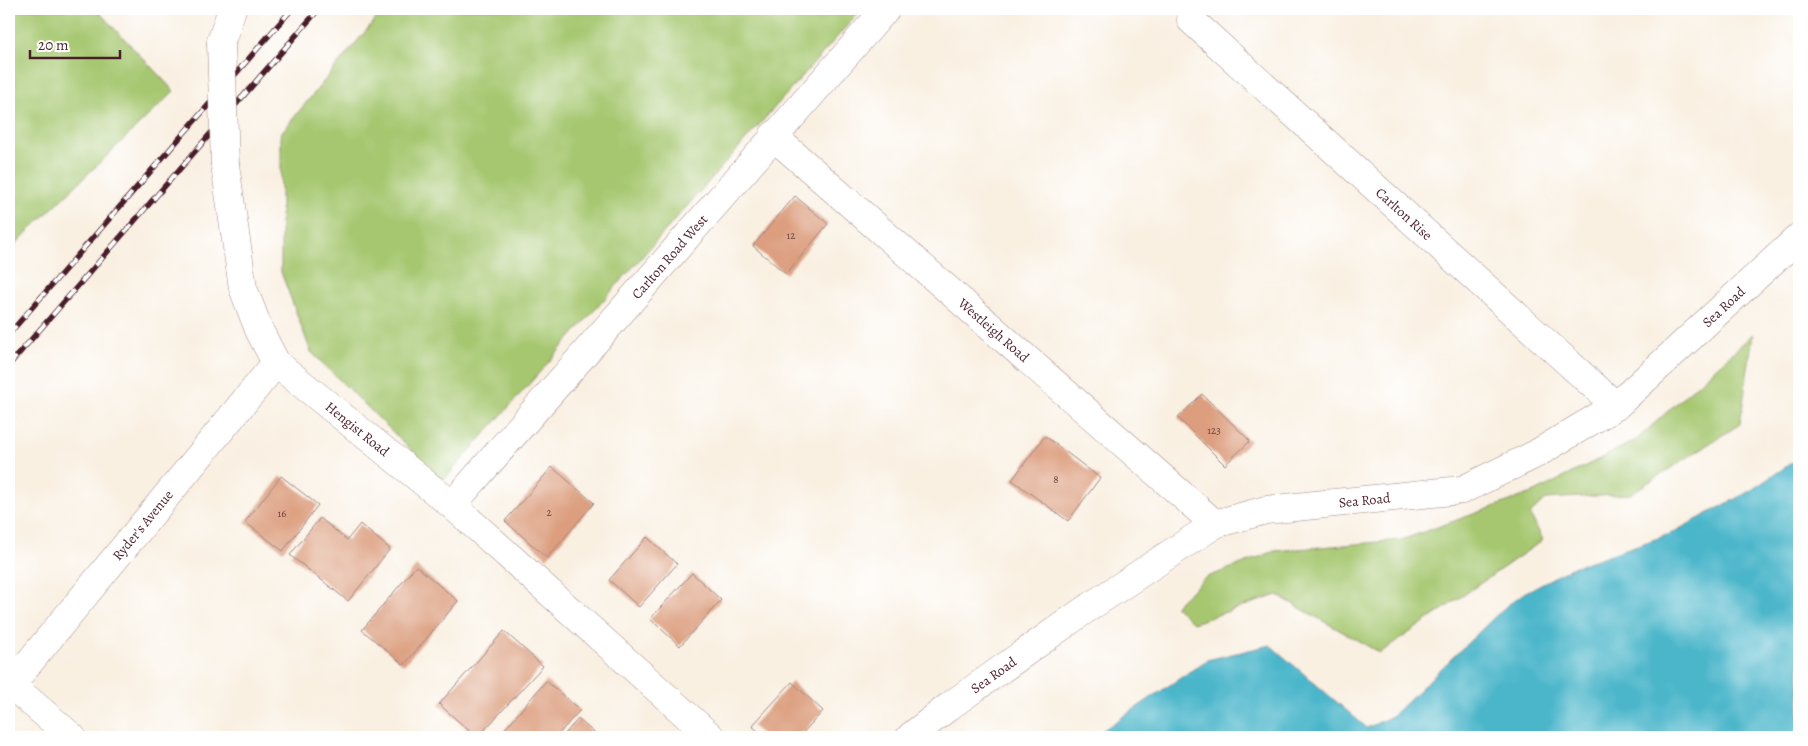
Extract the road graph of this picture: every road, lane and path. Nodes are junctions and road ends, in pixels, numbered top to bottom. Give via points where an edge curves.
1 (232, 9) edge
2 (886, 9) edge
3 (1190, 22) edge
4 (773, 136) junction
5 (1799, 237) edge
6 (276, 363) junction
7 (1616, 406) junction
8 (452, 505) junction
9 (1215, 524) junction
10 (10, 686) edge
11 (72, 737) edge
12 (711, 737) edge
13 (910, 737) edge

1 - 6 street, Hengist Road, bridge via 221,42 225,165 244,288 259,330
2 - 4 street, Carlton Road West
3 - 7 street, Carlton Rise
4 - 8 street, Carlton Road West
4 - 9 street, Westleigh Road
5 - 7 street, Sea Road
6 - 8 street, Hengist Road
6 - 10 street, Ryder's Avenue
7 - 9 street, Sea Road via 1536,454 1462,490 1266,510
8 - 12 street, Hengist Road
9 - 13 street, Sea Road via 1082,612
10 - 11 street

